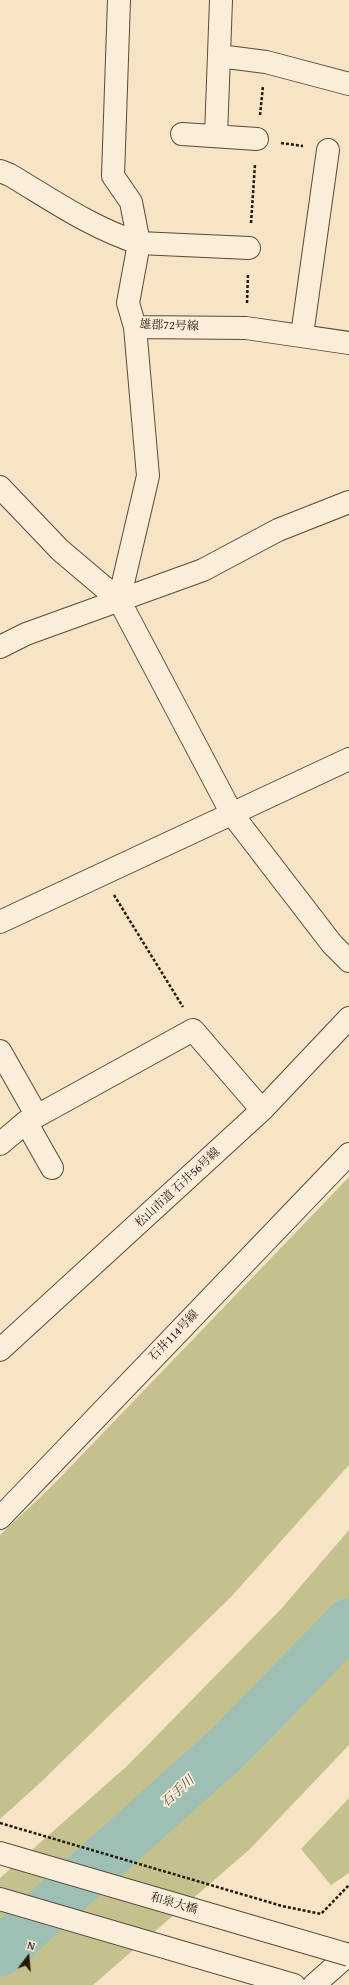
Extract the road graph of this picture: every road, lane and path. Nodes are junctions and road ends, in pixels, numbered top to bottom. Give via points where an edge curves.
1 (119, 0) edge
2 (221, 0) edge
3 (219, 56) junction
4 (266, 62) junction
5 (349, 84) edge
6 (182, 134) dead end
7 (216, 136) junction
8 (257, 139) junction
9 (328, 150) dead end
10 (0, 171) edge
11 (139, 243) junction
12 (249, 248) junction
13 (135, 327) junction
14 (246, 328) junction
15 (302, 335) junction
16 (349, 343) edge
17 (0, 487) edge
18 (349, 502) edge
19 (119, 600) junction
20 (0, 647) edge
21 (349, 759) edge
22 (232, 814) junction
23 (101, 874) junction
24 (0, 922) edge
25 (349, 961) edge
26 (349, 1018) edge
27 (193, 1030) junction
28 (0, 1051) edge
29 (262, 1110) junction
30 (32, 1119) junction
31 (0, 1144) edge
32 (349, 1154) edge
33 (52, 1168) dead end
34 (0, 1350) edge
35 (0, 1518) edge
36 (0, 1823) edge
37 (0, 1854) edge
38 (349, 1885) edge
39 (0, 1899) edge
40 (349, 1954) edge
41 (294, 1985) edge
42 (314, 1985) edge

1 - 11 street via 113,176 131,202
2 - 3 street
3 - 4 street
3 - 7 street
4 - 5 street
4 - 8 path
6 - 7 street
7 - 8 street
8 - 12 path
9 - 15 street
10 - 11 street via 86,221
11 - 12 street
11 - 13 street, 雄郡72号線 via 128,302
12 - 14 path
13 - 14 street, 雄郡72号線
13 - 19 street via 148,476
14 - 15 street, 雄郡72号線
15 - 16 street, 雄郡72号線
17 - 19 street via 60,550
18 - 19 street via 278,530 203,570
19 - 20 street via 26,634
19 - 22 street
21 - 22 street
22 - 23 street
22 - 25 street via 332,944
23 - 24 street
23 - 27 path via 194,1024
26 - 29 street, 松山市道 石井56号線
27 - 29 street
27 - 30 street
28 - 30 street
29 - 34 street, 松山市道 石井56号線
30 - 31 street
30 - 33 street
32 - 35 street, 石井114号線
36 - 38 path via 282,1906 321,1914
37 - 40 street, 和泉大橋, bridge
39 - 41 street
40 - 42 street

